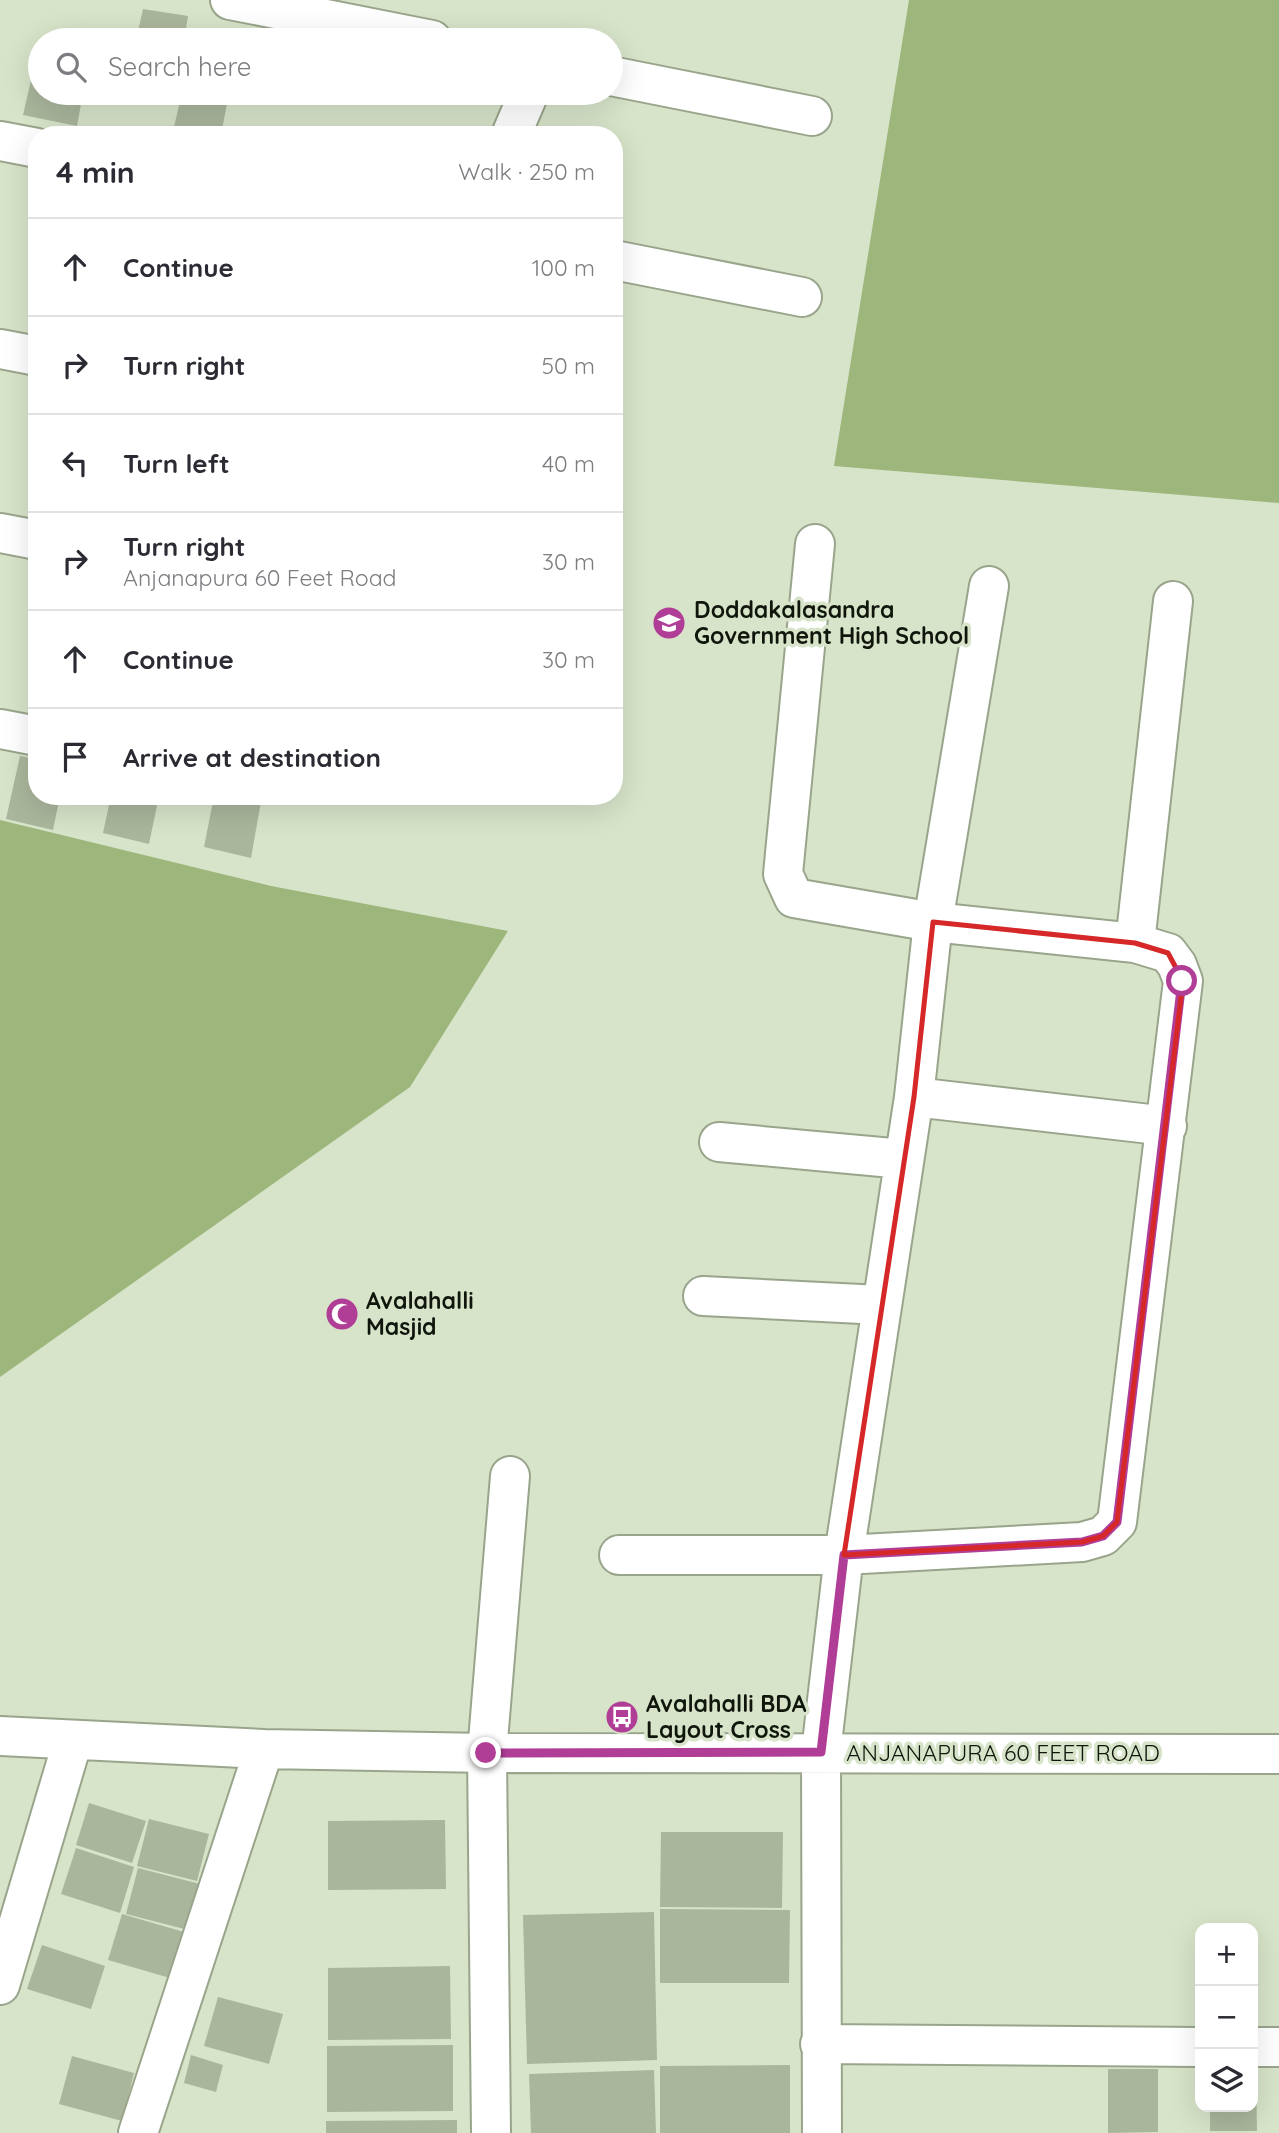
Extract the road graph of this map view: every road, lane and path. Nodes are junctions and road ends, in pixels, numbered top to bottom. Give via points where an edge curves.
1 (230, 0) edge
2 (371, 28) edge
3 (623, 78) edge
4 (525, 105) edge
5 (812, 116) dead end
6 (515, 126) edge
7 (0, 141) edge
8 (28, 146) edge
9 (623, 263) edge
10 (802, 297) dead end
11 (0, 349) edge
12 (28, 354) edge
13 (0, 533) edge
14 (28, 538) edge
15 (815, 544) dead end
16 (989, 586) dead end
17 (1173, 601) dead end
18 (0, 729) edge
19 (28, 734) edge
20 (933, 922) junction
21 (1135, 943) junction
22 (914, 1097) junction
23 (1167, 1125) junction
24 (719, 1142) dead end
25 (903, 1159) junction
26 (703, 1296) dead end
27 (881, 1305) junction
28 (510, 1476) dead end
29 (844, 1555) junction
30 (619, 1556) dead end
31 (0, 1736) edge
32 (73, 1740) junction
33 (264, 1749) junction
34 (821, 1752) junction
35 (486, 1753) junction
36 (1279, 1754) edge
37 (0, 1985) edge
38 (820, 2044) junction
39 (1195, 2047) edge
40 (1258, 2047) edge
41 (1279, 2048) edge
42 (138, 2133) edge
43 (491, 2133) edge
44 (822, 2133) edge

1 - 2 street
3 - 5 street
4 - 6 street
7 - 8 street
9 - 10 street
11 - 12 street
13 - 14 street
15 - 20 street via 783,874 794,898
16 - 20 street
17 - 21 street
18 - 19 street
20 - 21 street
20 - 22 street
21 - 23 street via 1168,953 1182,981
22 - 23 street
22 - 25 street
23 - 29 street via 1117,1522 1103,1536 1082,1542
24 - 25 street
25 - 27 street
26 - 27 street
27 - 29 street
28 - 35 street
29 - 30 street
29 - 34 street
31 - 32 street, ANJANAPURA 60 FEET ROAD
32 - 33 street, ANJANAPURA 60 FEET ROAD
32 - 37 street
33 - 35 street, ANJANAPURA 60 FEET ROAD
33 - 42 street
34 - 35 street, ANJANAPURA 60 FEET ROAD
34 - 36 street, ANJANAPURA 60 FEET ROAD
34 - 38 street
35 - 43 street
38 - 39 street
38 - 44 street
40 - 41 street

